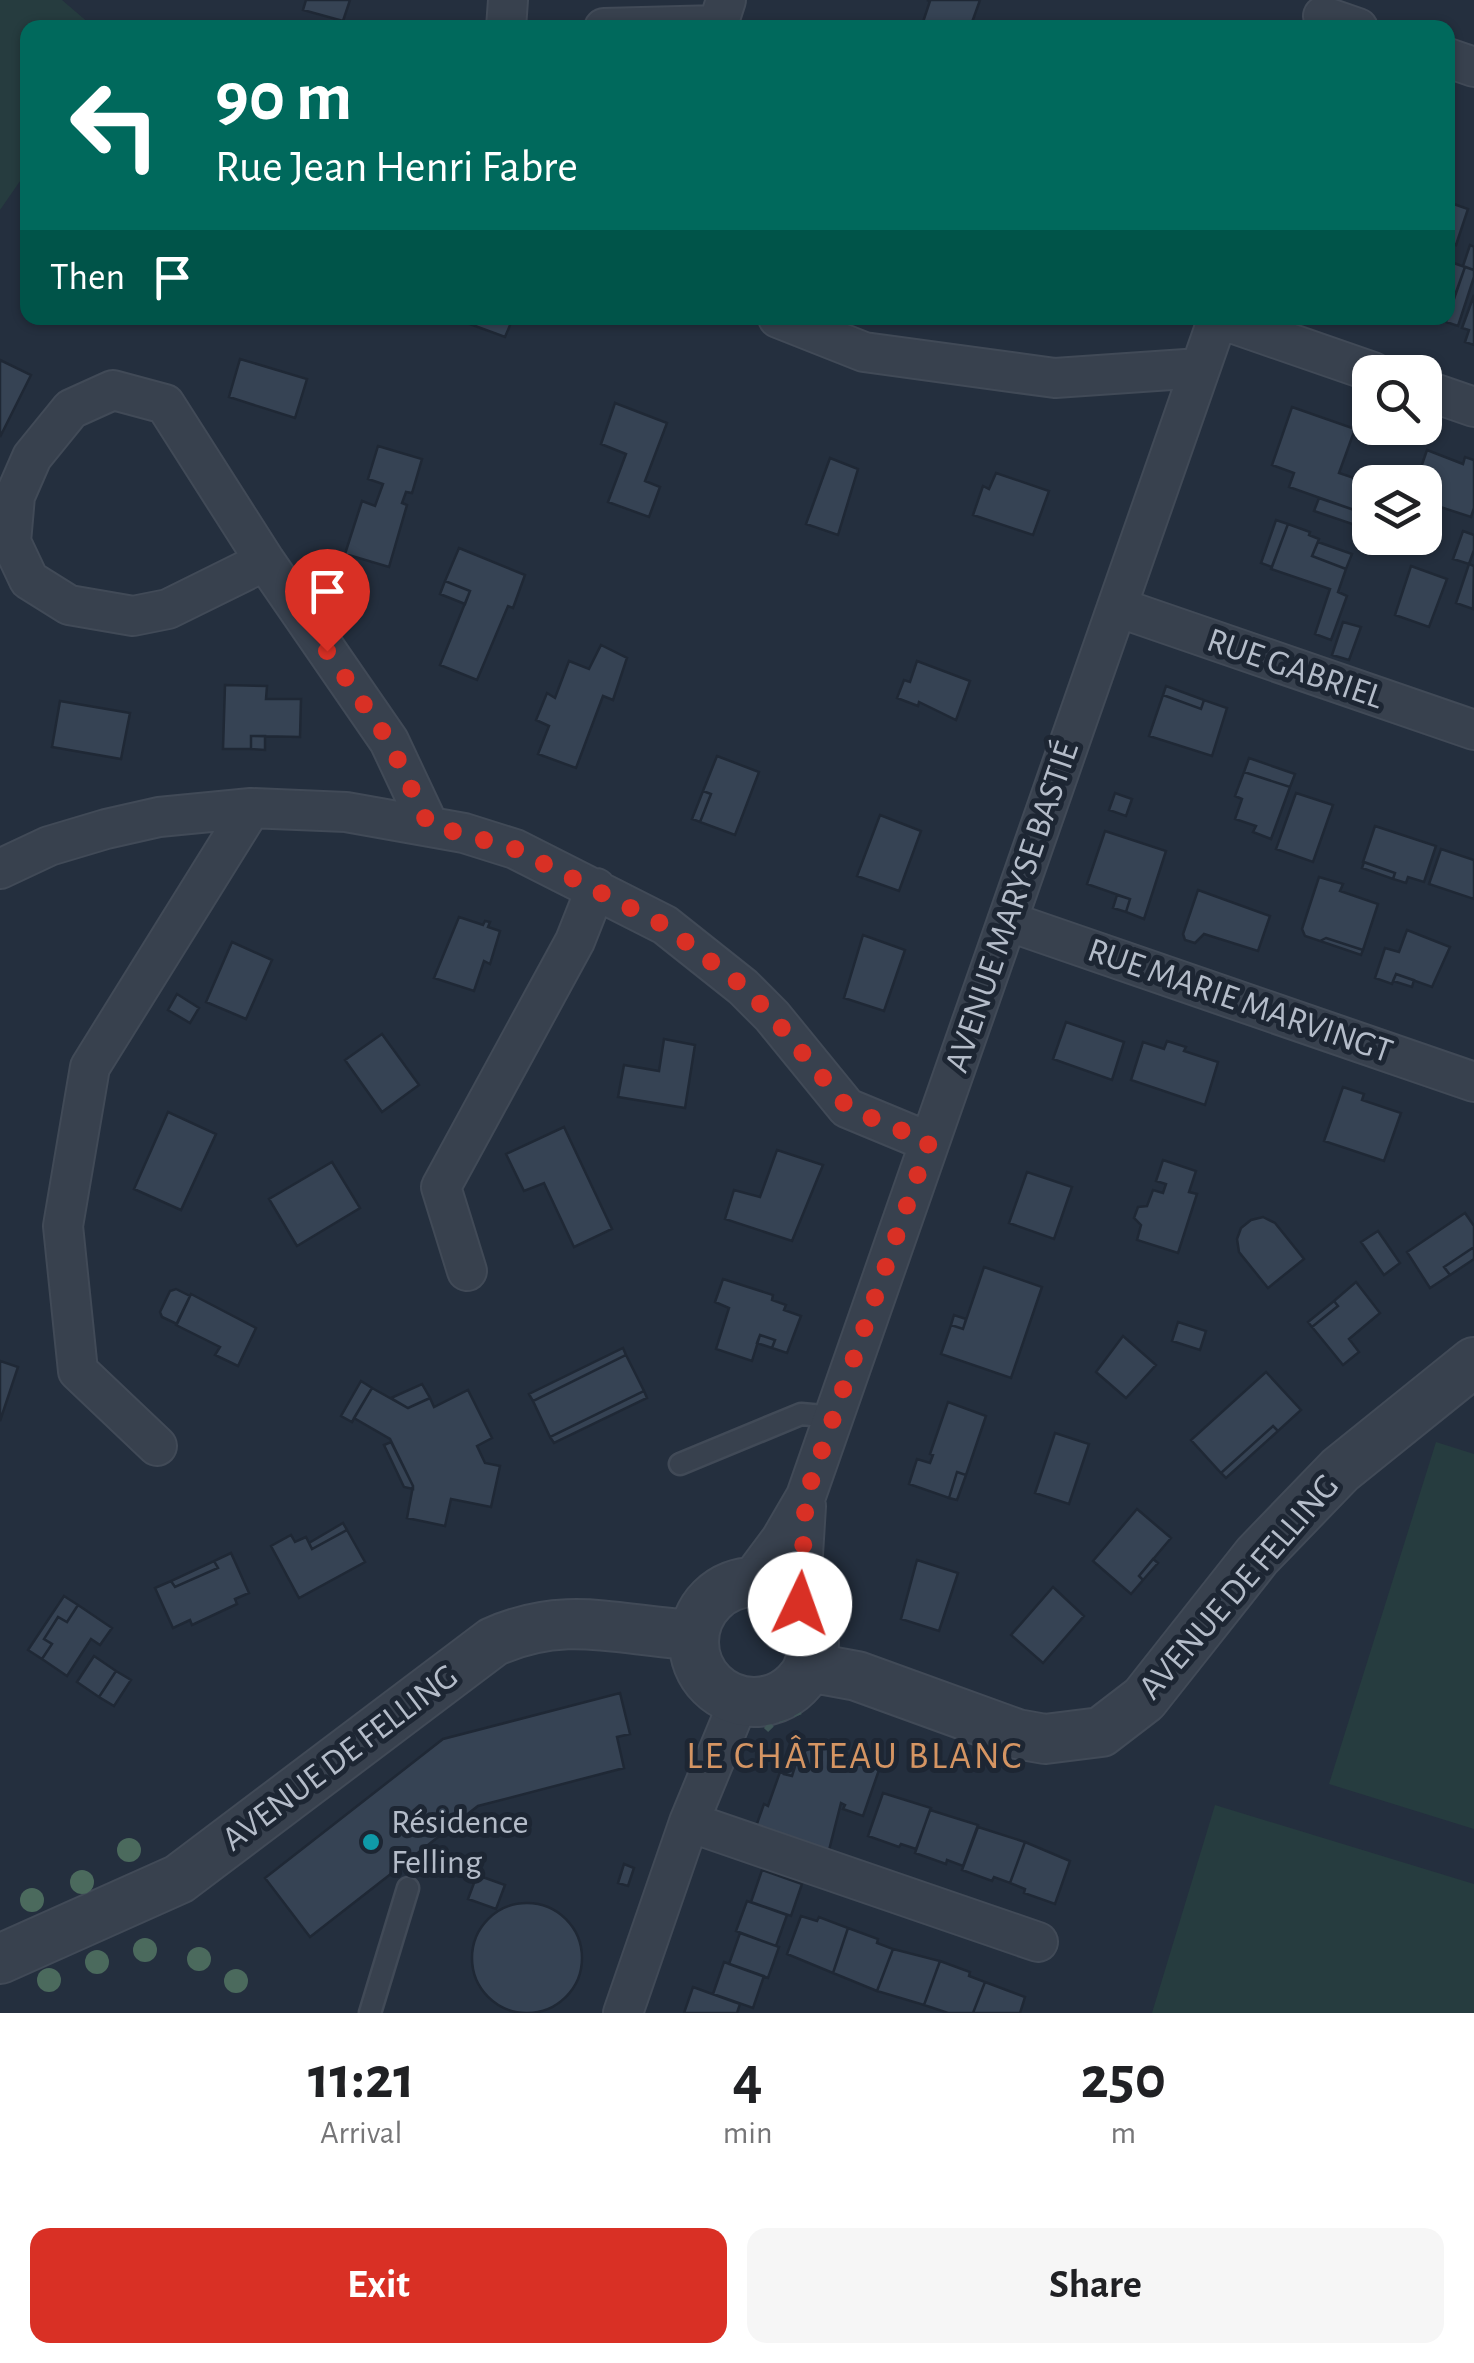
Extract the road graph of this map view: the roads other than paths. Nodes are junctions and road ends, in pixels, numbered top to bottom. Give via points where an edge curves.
1 (796, 325) edge
2 (1215, 325) edge
3 (1237, 325) edge
4 (1352, 365) edge
5 (1200, 368) junction
6 (1442, 396) edge
7 (1474, 407) edge
8 (266, 560) junction
9 (1116, 607) junction
10 (1474, 730) edge
11 (250, 808) junction
12 (428, 824) junction
13 (0, 869) edge
14 (596, 888) junction
15 (1007, 921) junction
16 (1474, 1082) edge
17 (929, 1142) junction
18 (466, 1271) dead end
19 (1474, 1362) edge
20 (834, 1417) junction
21 (157, 1446) dead end
22 (680, 1464) dead end
23 (806, 1496) junction
24 (749, 1582) junction
25 (800, 1604) junction
26 (694, 1635) junction
27 (808, 1666) junction
28 (739, 1700) junction
29 (689, 1822) junction
30 (408, 1888) dead end
31 (1038, 1942) dead end
32 (0, 1959) edge
33 (370, 2013) edge
34 (623, 2013) edge

1 - 5 street via 864,352 1055,378
2 - 5 street, AVENUE MARYSE BASTIÉ
3 - 4 street
5 - 9 street, AVENUE MARYSE BASTIÉ
6 - 7 street
8 - 8 street via 165,404 113,390 71,409 32,457 15,496 11,542 29,580 68,604 133,616 168,609
8 - 12 street via 389,741
9 - 10 street, RUE GABRIEL
9 - 15 street, AVENUE MARYSE BASTIÉ
11 - 12 street
11 - 13 street via 106,829
11 - 21 street via 90,1068 63,1226 78,1370
12 - 14 street via 515,849
14 - 17 street via 664,925 723,969 772,1016 848,1108
14 - 18 street via 575,941 441,1187
15 - 16 street, RUE MARIE MARVINGT
15 - 17 street, AVENUE MARYSE BASTIÉ
17 - 20 street, AVENUE MARYSE BASTIÉ
19 - 27 street, AVENUE DE FELLING via 1340,1470 1257,1556 1144,1699 1101,1732 1046,1739 1017,1734 857,1676
20 - 22 lane via 801,1414
20 - 23 street, AVENUE MARYSE BASTIÉ
23 - 24 street, AVENUE MARYSE BASTIÉ
23 - 25 street, AVENUE MARYSE BASTIÉ
24 - 25 street via 775,1585
24 - 26 street via 710,1600
25 - 27 street via 813,1628
26 - 28 street via 710,1683
26 - 32 street, AVENUE DE FELLING via 580,1622 548,1623 504,1637 179,1879
27 - 28 street via 774,1698
28 - 29 street
29 - 31 street
29 - 34 street
30 - 33 lane

